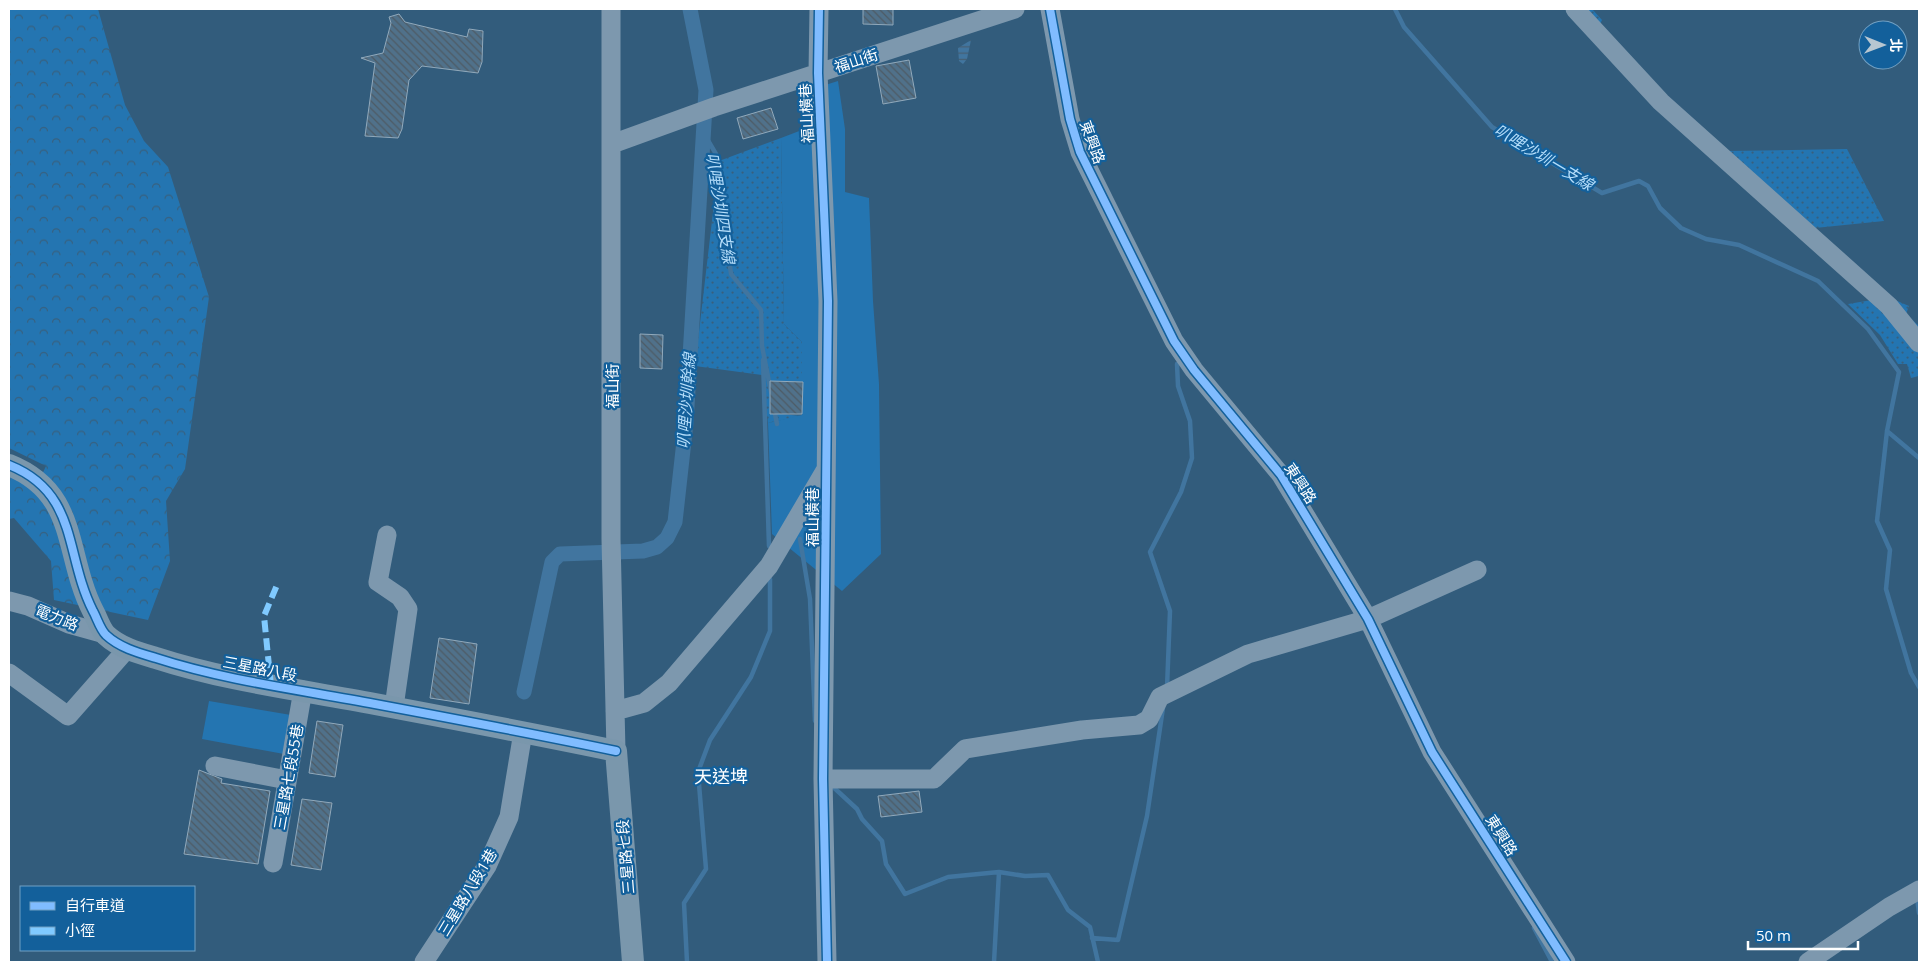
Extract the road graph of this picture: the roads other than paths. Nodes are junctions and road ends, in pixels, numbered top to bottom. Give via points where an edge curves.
1 (611, 9) edge
2 (819, 9) edge
3 (1016, 9) edge
4 (1050, 9) edge
5 (1575, 9) edge
6 (818, 73) junction
7 (612, 144) junction
8 (1919, 343) edge
9 (9, 465) edge
10 (826, 468) junction
11 (795, 522) junction
12 (387, 535) dead end
13 (826, 543) junction
14 (1477, 570) dead end
15 (9, 601) edge
16 (1368, 619) junction
17 (105, 634) junction
18 (127, 649) junction
19 (9, 673) edge
20 (303, 690) junction
21 (394, 707) junction
22 (615, 711) junction
23 (523, 732) junction
24 (616, 751) junction
25 (215, 766) dead end
26 (823, 779) junction
27 (287, 780) junction
28 (273, 863) dead end
29 (1919, 890) edge
30 (424, 962) edge
31 (634, 962) edge
32 (827, 962) edge
33 (1566, 962) edge
34 (1808, 962) edge

1 - 7 street, 福山街
2 - 6 street
3 - 6 street, 福山街
4 - 16 street, 東興路 via 1070,119 1080,152 1170,332 1194,370 1281,475
5 - 8 street via 1661,102 1889,306
6 - 7 street, 福山街
6 - 10 street, 福山橫巷 via 828,301
7 - 22 street, 福山街 via 611,558
9 - 17 main road, 三星路八段 via 25,472 46,488 60,507 85,594
10 - 11 street
10 - 13 street, 福山橫巷
11 - 13 street via 813,531
11 - 22 street via 769,566 669,683 644,703
12 - 21 street via 378,582 400,597 408,609
13 - 26 street, 福山橫巷
14 - 16 street
15 - 17 street, 電力路
16 - 26 street via 1248,654 1160,696 1149,719 1140,725 1082,730 964,749 934,779
16 - 33 street, 東興路 via 1432,752
17 - 18 main road, 三星路八段
18 - 19 street via 68,716
18 - 20 main road, 三星路八段 via 181,666
20 - 21 main road, 三星路八段
20 - 27 street, 三星路七段55巷
21 - 23 main road, 三星路八段
22 - 24 street
23 - 24 main road, 三星路八段
23 - 30 street, 三星路八段1巷 via 509,816 487,866
24 - 31 main road, 三星路七段
25 - 27 street
26 - 32 street, 福山橫巷
27 - 28 street, 三星路七段55巷
29 - 34 street

